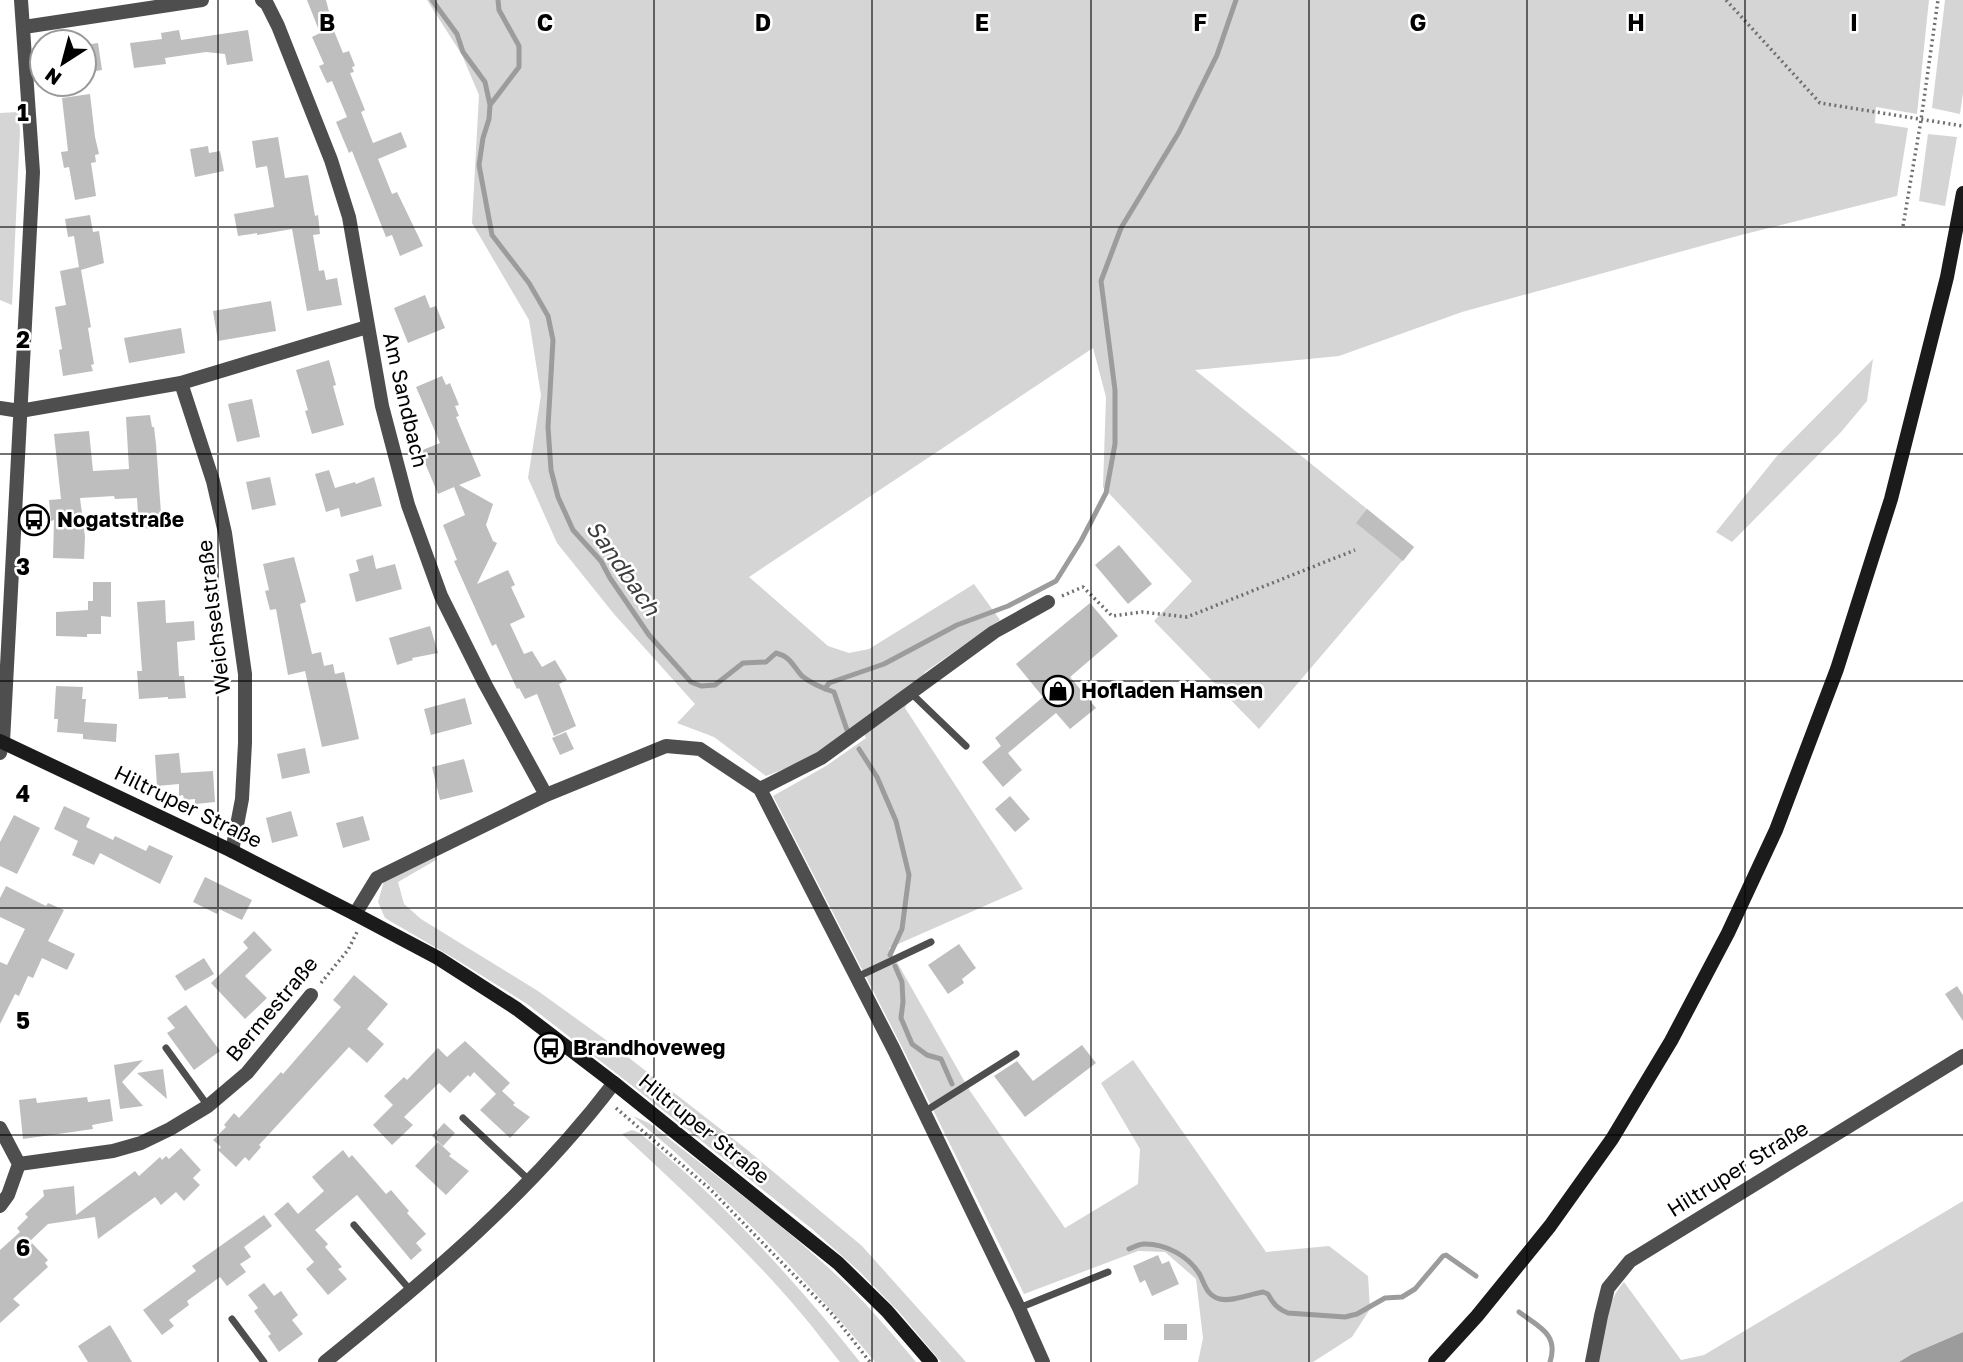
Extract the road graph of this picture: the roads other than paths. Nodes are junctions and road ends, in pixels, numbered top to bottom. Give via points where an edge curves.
1 (21, 0) edge
2 (202, 0) edge
3 (262, 0) edge
4 (24, 27) junction
5 (1963, 193) edge
6 (367, 327) junction
7 (181, 383) junction
8 (0, 408) edge
9 (20, 411) junction
10 (1048, 601) road end
11 (911, 692) junction
12 (1, 745) edge
13 (966, 746) dead end
14 (760, 789) junction
15 (546, 795) junction
16 (232, 851) junction
17 (355, 914) junction
18 (931, 942) dead end
19 (857, 978) junction
20 (311, 995) road end
21 (166, 1048) dead end
22 (1016, 1054) dead end
23 (1963, 1056) edge
24 (614, 1083) junction
25 (208, 1106) junction
26 (924, 1112) junction
27 (463, 1118) dead end
28 (0, 1128) edge
29 (19, 1164) junction
30 (531, 1182) junction
31 (0, 1206) edge
32 (354, 1225) dead end
33 (1108, 1272) dead end
34 (411, 1292) junction
35 (1019, 1308) junction
36 (232, 1319) dead end
37 (264, 1362) edge
38 (325, 1362) edge
39 (932, 1362) edge
40 (1043, 1362) edge
41 (1435, 1362) edge
42 (1592, 1362) edge

1 - 4 street
2 - 4 street
3 - 6 street, Am Sandbach via 278,26 331,160 349,217
4 - 9 street via 33,172
5 - 41 main road via 1947,277 1891,499 1837,669 1776,830 1671,1041 1612,1139 1550,1226
6 - 7 street
6 - 15 street, Am Sandbach via 408,505 441,596
7 - 9 street
7 - 16 street, Weichselstraße via 225,533 245,674 242,799
8 - 9 street
9 - 12 street
10 - 11 street via 994,632
11 - 13 lane
11 - 14 street via 821,758
12 - 16 main road, Hiltruper Straße
14 - 15 street via 700,749 666,746
14 - 19 street
15 - 17 street via 377,878
16 - 17 main road, Hiltruper Straße
17 - 24 main road, Hiltruper Straße via 495,994
18 - 19 lane
19 - 26 street
20 - 25 street, Bermestraße via 247,1073
21 - 25 lane
22 - 26 lane
23 - 42 street, Hiltruper Straße via 1630,1261 1608,1288
24 - 30 street
24 - 39 main road, Hiltruper Straße via 838,1263
25 - 29 street, Bermestraße via 141,1143
26 - 35 street
27 - 30 lane
28 - 29 street
29 - 31 street
30 - 34 street
32 - 34 lane
33 - 35 lane
34 - 38 street
35 - 40 street
36 - 37 lane

